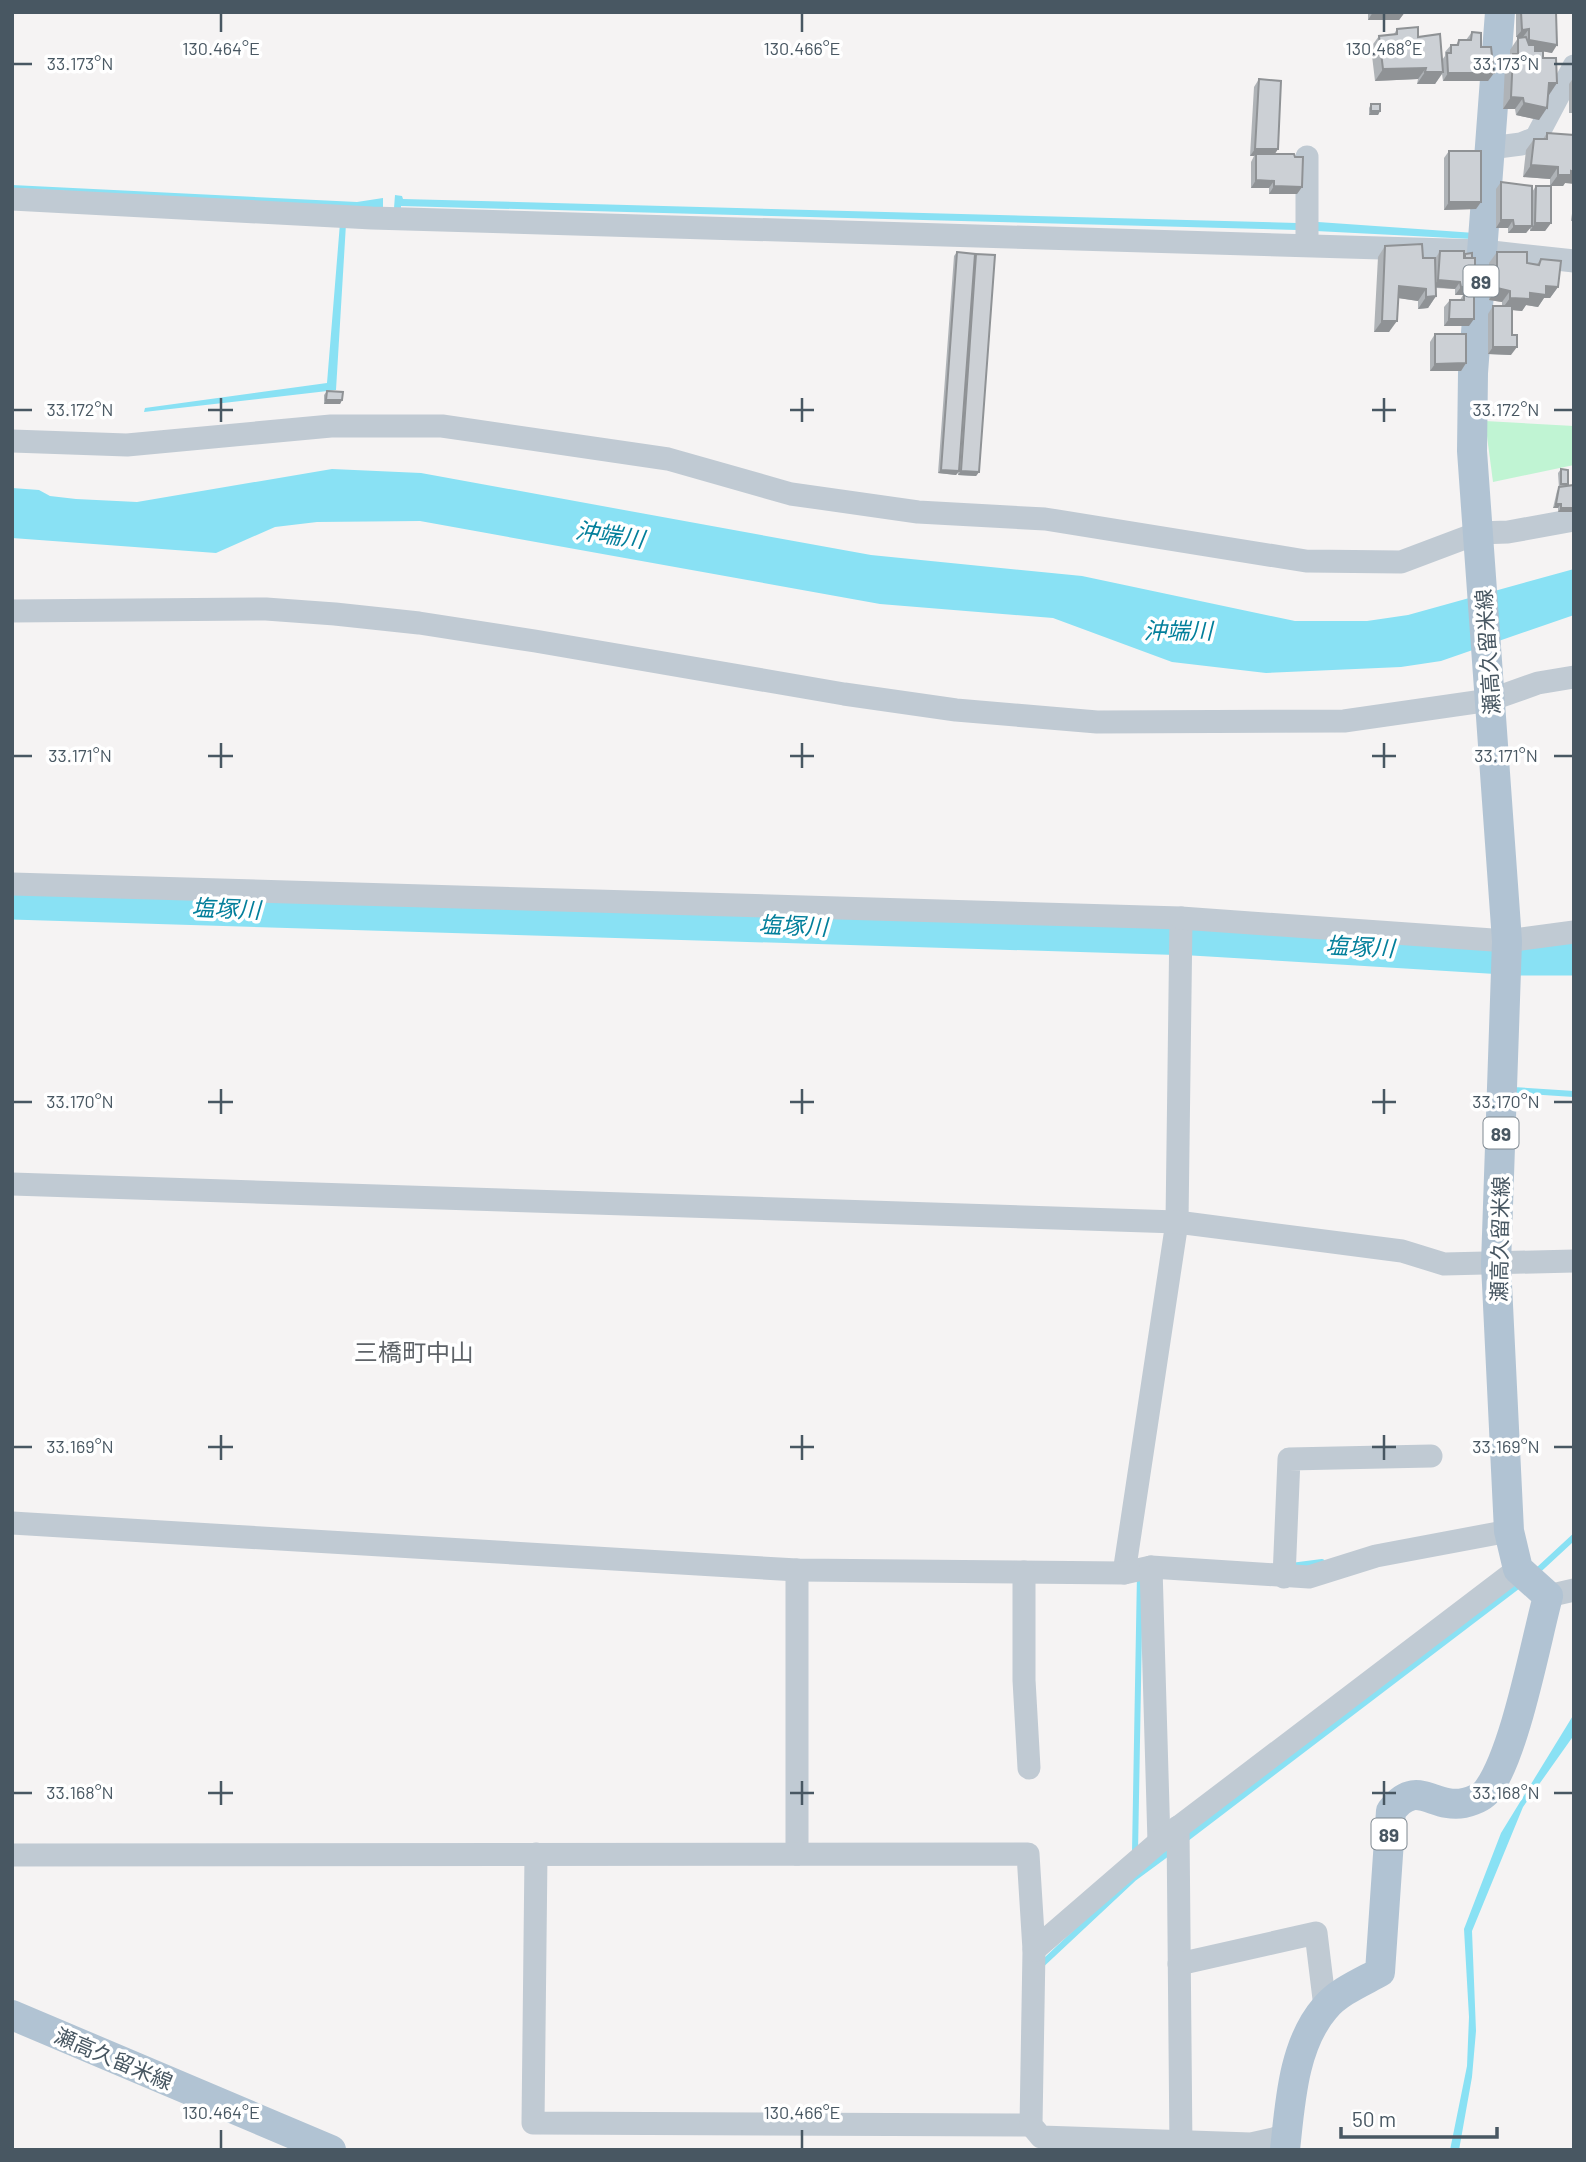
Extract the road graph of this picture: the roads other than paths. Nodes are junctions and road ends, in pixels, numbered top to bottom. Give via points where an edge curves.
1 (1500, 12) edge
2 (1574, 66) edge
3 (1490, 148) junction
4 (1307, 157) dead end
5 (12, 199) edge
6 (1307, 244) junction
7 (1483, 251) junction
8 (1574, 261) edge
9 (12, 441) edge
10 (1574, 520) edge
11 (1479, 541) junction
12 (12, 611) edge
13 (1574, 677) edge
14 (1490, 693) junction
15 (12, 884) edge
16 (1181, 918) junction
17 (1574, 932) edge
18 (1507, 941) junction
19 (12, 1184) edge
20 (1177, 1222) junction
21 (1574, 1261) edge
22 (1496, 1264) junction
23 (1431, 1456) dead end
24 (12, 1523) edge
25 (1509, 1531) junction
26 (1151, 1567) junction
27 (797, 1570) junction
28 (1024, 1572) junction
29 (1125, 1573) junction
30 (1284, 1577) junction
31 (1540, 1583) edge
32 (1029, 1768) dead end
33 (1178, 1827) junction
34 (1158, 1842) junction
35 (536, 1854) junction
36 (797, 1854) junction
37 (12, 1855) edge
38 (1034, 1950) junction
39 (1180, 1964) junction
40 (1325, 2007) junction
41 (12, 2015) edge
42 (1031, 2125) junction
43 (1286, 2143) edge
44 (1181, 2145) edge
45 (331, 2150) edge

1 - 3 main road, 瀬高久留米線 / 89
2 - 3 street via 1536,138
3 - 7 main road, 瀬高久留米線 / 89
4 - 6 street
5 - 6 street via 372,218
6 - 7 street
7 - 8 street
7 - 11 main road, 瀬高久留米線 / 89 via 1473,373 1472,451
9 - 11 street via 127,446 331,426 442,426 668,459 791,494 918,512 1045,519 1306,561 1401,562
10 - 11 street
11 - 14 main road, 瀬高久留米線 / 89
12 - 14 street via 266,609 419,623 856,696 1097,722 1344,721
13 - 14 street
14 - 18 main road, 瀬高久留米線 / 89
15 - 16 street
16 - 18 street
16 - 20 street
17 - 18 street
18 - 22 main road, 瀬高久留米線 / 89
19 - 20 street
20 - 22 street via 1402,1251 1444,1264
20 - 29 street
21 - 22 street
22 - 25 main road, 瀬高久留米線 / 89
23 - 30 street via 1289,1459
24 - 27 street
25 - 30 street via 1376,1556 1310,1577
25 - 31 main road, 瀬高久留米線 / 89
26 - 29 street
26 - 30 street
26 - 34 street
27 - 28 street
27 - 36 street
28 - 29 street
28 - 32 street
31 - 33 street
31 - 40 main road, 瀬高久留米線 / 89 via 1505,1756 1487,1793 1460,1804 1410,1794 1400,1799 1391,1811 1380,1972
33 - 34 street
33 - 39 street
34 - 38 street
35 - 36 street
35 - 37 street
35 - 42 street via 533,2123
36 - 38 street via 1028,1854
38 - 42 street
39 - 40 street via 1316,1933
39 - 44 street
40 - 43 main road, 瀬高久留米線 / 89 via 1311,2029 1293,2083
41 - 45 main road, 瀬高久留米線
42 - 44 street via 1041,2137
43 - 44 street

